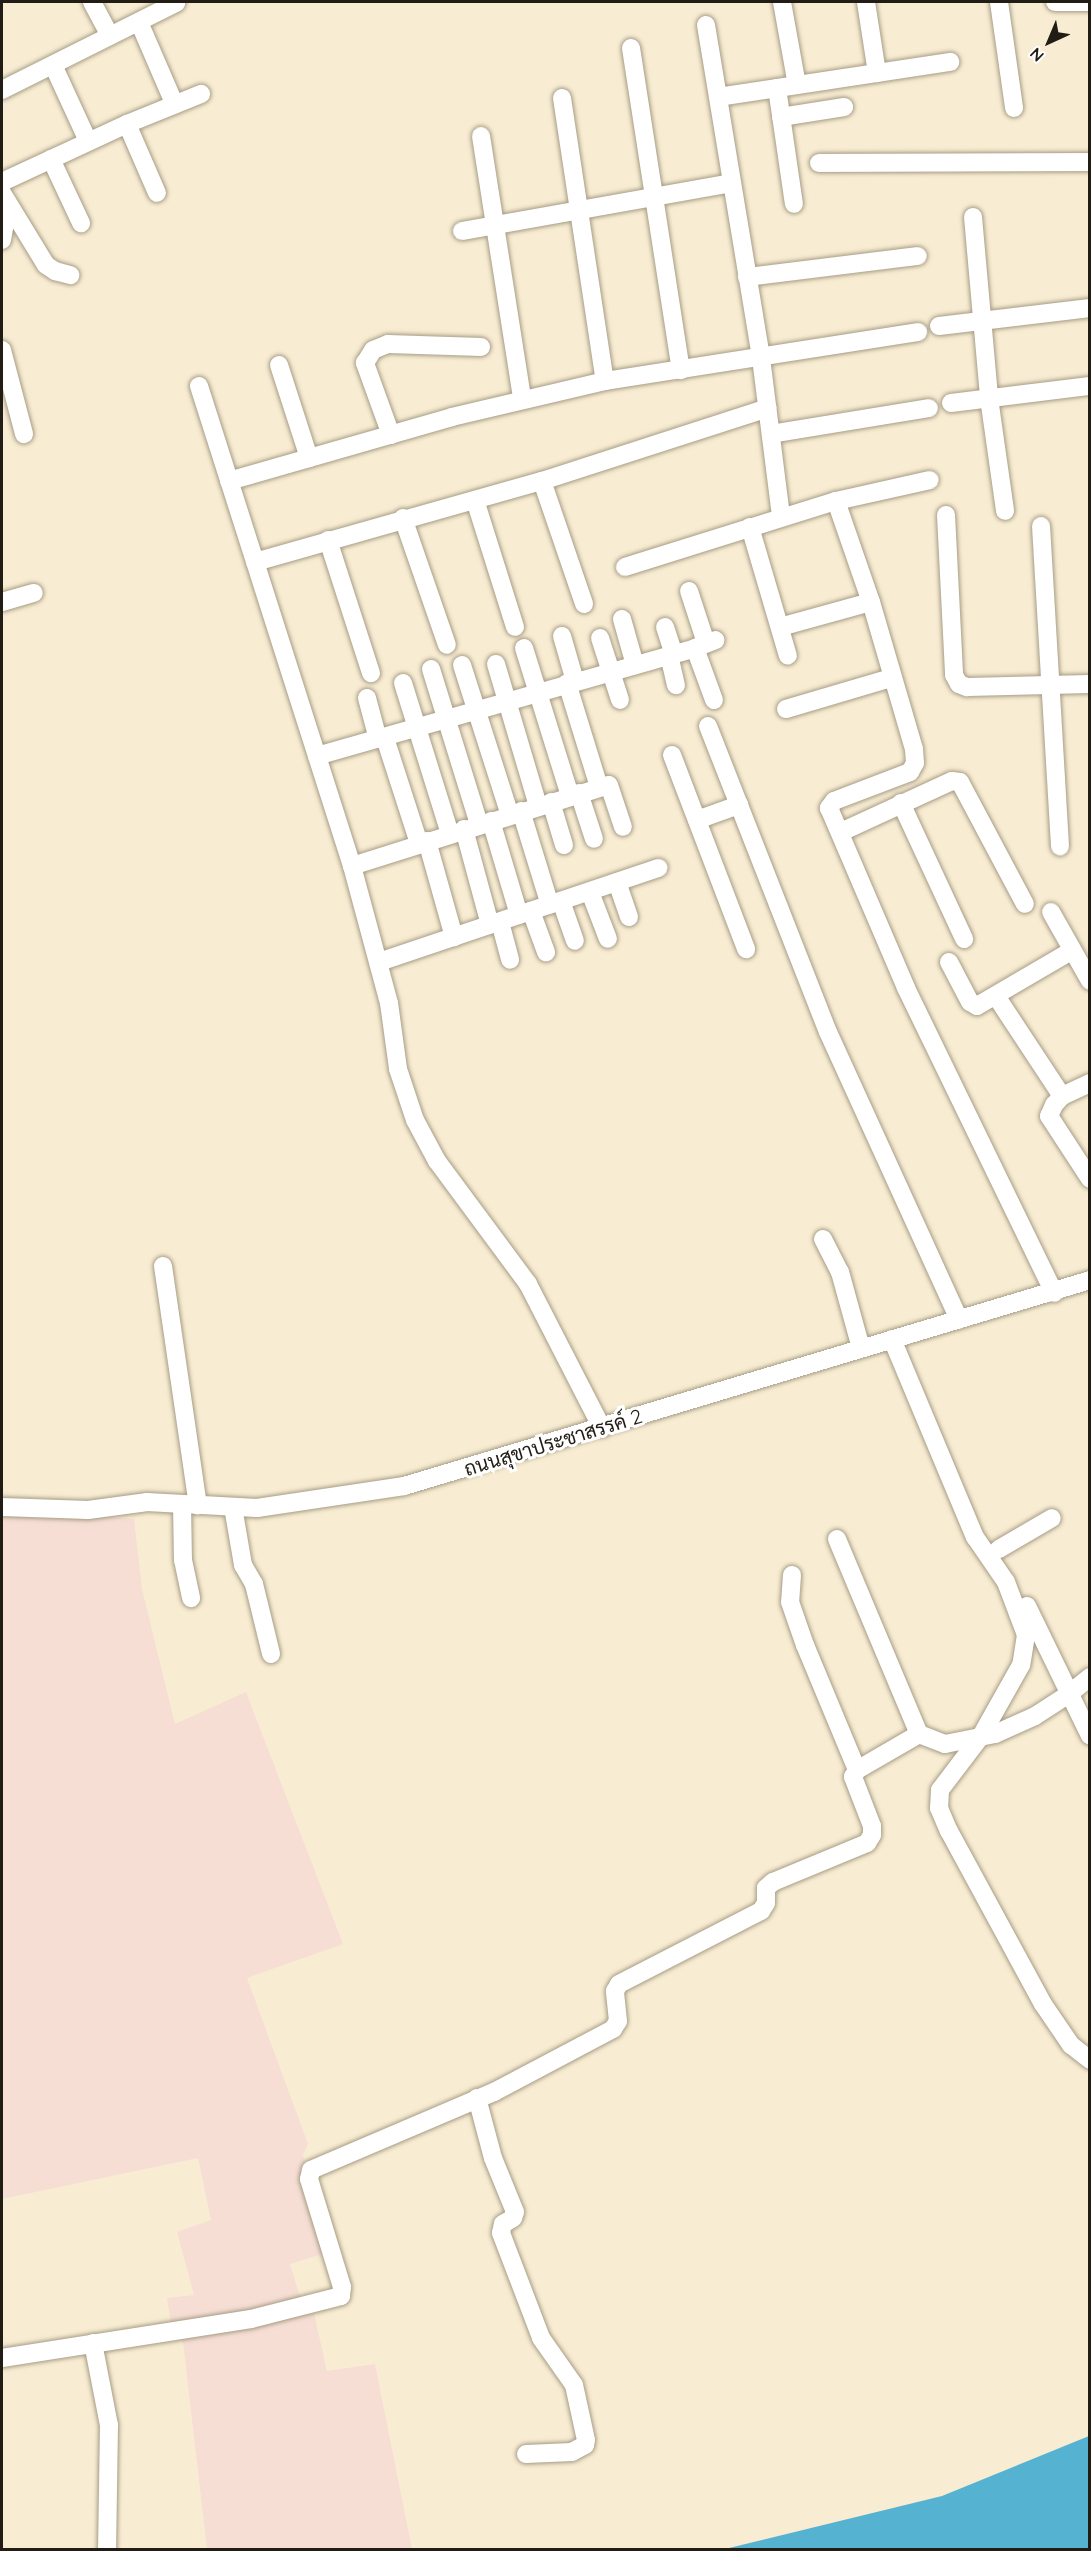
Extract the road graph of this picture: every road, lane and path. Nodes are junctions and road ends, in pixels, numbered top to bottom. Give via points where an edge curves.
1 (92, 2) edge
2 (782, 2) edge
3 (866, 2) edge
4 (999, 2) edge
5 (1055, 2) edge
6 (1089, 2) edge
7 (176, 3) dead end
8 (139, 22) junction
9 (706, 25) dead end
10 (110, 36) junction
11 (631, 48) dead end
12 (950, 62) dead end
13 (53, 65) junction
14 (877, 73) junction
15 (797, 85) junction
16 (777, 88) junction
17 (2, 90) edge
18 (201, 94) dead end
19 (718, 97) junction
20 (562, 98) dead end
21 (175, 105) junction
22 (844, 107) dead end
23 (1014, 108) dead end
24 (782, 117) junction
25 (127, 124) junction
26 (481, 136) dead end
27 (88, 141) junction
28 (51, 159) junction
29 (1089, 162) edge
30 (819, 164) dead end
31 (2, 182) edge
32 (731, 183) junction
33 (157, 193) dead end
34 (654, 197) junction
35 (5, 199) edge
36 (794, 204) dead end
37 (579, 211) junction
38 (973, 217) dead end
39 (81, 223) dead end
40 (495, 225) junction
41 (462, 231) dead end
42 (2, 240) edge
43 (918, 256) dead end
44 (70, 275) dead end
45 (747, 277) junction
46 (1089, 308) edge
47 (981, 320) junction
48 (939, 326) dead end
49 (918, 332) dead end
50 (481, 346) dead end
51 (2, 350) edge
52 (761, 358) junction
53 (279, 364) dead end
54 (681, 370) junction
55 (605, 381) junction
56 (199, 386) dead end
57 (1089, 386) edge
58 (989, 398) junction
59 (522, 399) junction
60 (951, 403) dead end
61 (768, 408) junction
62 (928, 408) dead end
63 (24, 434) dead end
64 (391, 435) junction
65 (771, 435) junction
66 (309, 458) junction
67 (930, 480) dead end
68 (229, 481) junction
69 (542, 481) junction
70 (475, 500) junction
71 (836, 501) junction
72 (1005, 510) dead end
73 (946, 515) dead end
74 (781, 517) junction
75 (403, 518) junction
76 (1041, 526) dead end
77 (750, 527) junction
78 (328, 540) junction
79 (255, 562) junction
80 (625, 567) dead end
81 (689, 591) dead end
82 (34, 593) dead end
83 (2, 602) edge
84 (871, 602) junction
85 (584, 604) dead end
86 (622, 620) dead end
87 (514, 627) dead end
88 (665, 627) dead end
89 (780, 627) junction
90 (562, 636) dead end
91 (600, 638) dead end
92 (706, 644) junction
93 (447, 645) dead end
94 (524, 648) dead end
95 (672, 654) junction
96 (789, 656) dead end
97 (496, 664) dead end
98 (462, 665) dead end
99 (635, 665) junction
100 (431, 669) dead end
101 (612, 671) junction
102 (371, 673) dead end
103 (891, 678) junction
104 (571, 682) junction
105 (403, 683) dead end
106 (1049, 684) junction
107 (1089, 684) edge
108 (676, 686) dead end
109 (538, 691) junction
110 (367, 698) dead end
111 (620, 700) dead end
112 (714, 700) dead end
113 (507, 701) junction
114 (786, 709) dead end
115 (477, 710) junction
116 (446, 718) junction
117 (708, 726) dead end
118 (417, 727) junction
119 (381, 739) junction
120 (672, 755) dead end
121 (317, 756) junction
122 (599, 787) junction
123 (574, 795) junction
124 (901, 803) junction
125 (739, 805) junction
126 (530, 809) junction
127 (698, 820) junction
128 (471, 827) junction
129 (623, 827) dead end
130 (841, 832) junction
131 (594, 840) dead end
132 (423, 842) junction
133 (564, 845) dead end
134 (1060, 846) dead end
135 (352, 866) junction
136 (659, 868) dead end
137 (617, 882) junction
138 (590, 892) junction
139 (555, 903) junction
140 (1025, 904) dead end
141 (1051, 912) dead end
142 (525, 913) junction
143 (629, 917) dead end
144 (495, 923) junction
145 (454, 937) junction
146 (608, 939) dead end
147 (964, 939) dead end
148 (575, 941) dead end
149 (746, 950) dead end
150 (1071, 951) junction
151 (546, 952) dead end
152 (510, 960) dead end
153 (379, 962) junction
154 (949, 962) dead end
155 (1089, 981) edge
156 (996, 996) junction
157 (1089, 1083) edge
158 (1062, 1096) junction
159 (1089, 1179) edge
160 (823, 1239) dead end
161 (164, 1266) dead end
162 (1089, 1280) edge
163 (1054, 1293) junction
164 (959, 1320) junction
165 (892, 1339) junction
166 (861, 1348) junction
167 (602, 1428) junction
168 (190, 1504) junction
169 (2, 1507) edge
170 (232, 1507) junction
171 (1052, 1518) dead end
172 (972, 1528) junction
173 (837, 1539) dead end
174 (999, 1549) junction
175 (792, 1575) dead end
176 (191, 1598) dead end
177 (271, 1654) dead end
178 (1089, 1677) edge
179 (1069, 1694) junction
180 (919, 1734) junction
181 (981, 1736) junction
182 (1089, 1736) edge
183 (856, 1770) junction
184 (1089, 2060) edge
185 (477, 2098) junction
186 (93, 2343) junction
187 (2, 2358) edge
188 (526, 2454) dead end
189 (107, 2550) edge

1 - 10 street
2 - 15 street
3 - 14 street
4 - 23 street
5 - 6 street
7 - 8 street
8 - 10 street
8 - 21 street
9 - 19 street
10 - 13 street
11 - 34 street
12 - 14 street
13 - 17 street
13 - 27 street
14 - 15 street
15 - 16 street
16 - 19 street
16 - 24 street
18 - 21 street
19 - 32 street
20 - 37 street
21 - 25 street
22 - 24 street
24 - 36 street
25 - 27 street
25 - 33 street
26 - 40 street
27 - 28 street
28 - 31 street
28 - 39 street
29 - 30 street
32 - 34 street
32 - 45 street
34 - 37 street
34 - 54 street
35 - 42 street
35 - 44 street via 46,265
37 - 40 street
37 - 55 street
38 - 47 street
40 - 41 street
40 - 59 street
43 - 45 street
45 - 52 street
46 - 47 street
47 - 48 street
47 - 58 street
49 - 52 street
50 - 64 street via 388,344 373,350 365,363
51 - 63 street
52 - 54 street
52 - 61 street
53 - 66 street
54 - 55 street
55 - 59 street
56 - 68 street
57 - 58 street
58 - 60 street
58 - 72 street
59 - 64 street
61 - 65 street
61 - 69 street
62 - 65 street
64 - 66 street
65 - 74 street
66 - 68 street
67 - 71 street
68 - 79 street
69 - 70 street
69 - 85 street
70 - 75 street
70 - 87 street
71 - 74 street
71 - 84 street
73 - 106 street via 954,675 959,684
74 - 77 street
75 - 78 street
75 - 93 street
76 - 106 street
77 - 80 street
77 - 89 street
78 - 79 street
78 - 102 street
79 - 121 street
81 - 92 street
82 - 83 street
84 - 89 street
84 - 103 street
86 - 99 street
88 - 95 street
89 - 96 street
90 - 104 street
91 - 101 street
92 - 95 street
92 - 112 street
94 - 109 street
95 - 99 street
95 - 108 street
97 - 113 street
98 - 115 street
99 - 101 street
100 - 116 street
101 - 104 street
101 - 111 street
103 - 114 street
103 - 130 street via 915,763 910,772 834,801 829,808
104 - 109 street
104 - 122 street
105 - 118 street
106 - 107 street
106 - 134 street
109 - 113 street
109 - 123 street
110 - 119 street
113 - 115 street
113 - 126 street
115 - 116 street
115 - 126 street
116 - 118 street
116 - 128 street
117 - 125 street
118 - 119 street
118 - 128 street
119 - 121 street
119 - 132 street
120 - 127 street
121 - 135 street
122 - 123 street
122 - 129 street via 609,784
123 - 126 street
123 - 131 street
124 - 130 street
124 - 140 street via 952,781 960,782
124 - 147 street
125 - 127 street
125 - 164 street via 828,1032
126 - 128 street
126 - 133 street
126 - 139 street
127 - 149 street
128 - 132 street
128 - 142 street
128 - 144 street
130 - 163 street via 906,988
132 - 135 street
132 - 145 street
135 - 153 street
136 - 137 street
137 - 138 street
137 - 143 street
138 - 139 street
138 - 146 street
139 - 142 street
139 - 148 street
141 - 150 street
142 - 144 street
142 - 151 street
144 - 145 street
144 - 152 street
145 - 153 street
150 - 155 street
150 - 156 street
153 - 167 street via 398,1069 415,1120 437,1161 528,1284
154 - 156 street via 969,1002 977,1006
156 - 158 street
157 - 158 street
158 - 159 street via 1049,1116
160 - 166 street via 840,1272
161 - 168 street
162 - 163 street, ถนนสุขาประชาสรรค์ 2
163 - 164 street, ถนนสุขาประชาสรรค์ 2
164 - 165 street, ถนนสุขาประชาสรรค์ 2
165 - 166 street, ถนนสุขาประชาสรรค์ 2
165 - 172 street
166 - 167 street, ถนนสุขาประชาสรรค์ 2
167 - 170 street, ถนนสุขาประชาสรรค์ 2 via 404,1486 257,1508
168 - 169 street, ถนนสุขาประชาสรรค์ 2 via 147,1502 88,1510
168 - 170 street, ถนนสุขาประชาสรรค์ 2
168 - 176 street via 183,1560
170 - 177 street via 243,1565 254,1584
171 - 174 street
172 - 174 street
172 - 181 street via 1006,1582 1026,1635 1021,1665
173 - 180 street
174 - 179 street
175 - 183 street via 790,1602
178 - 179 street
179 - 181 street via 1019,1725
179 - 182 street
180 - 181 street via 945,1744
180 - 183 street
181 - 184 street via 940,1790 939,1808 1043,2004 1071,2045
183 - 185 street via 853,1777 872,1826 867,1843 773,1881 766,1888 766,1903 761,1911 619,1984 615,1991 618,2021 613,2029
185 - 186 street via 311,2170 309,2179 342,2287 341,2296 250,2319
185 - 188 street via 493,2158 515,2212 503,2224 501,2233 541,2338 574,2385 586,2440 585,2445 572,2452
186 - 187 street
186 - 189 street via 108,2425

